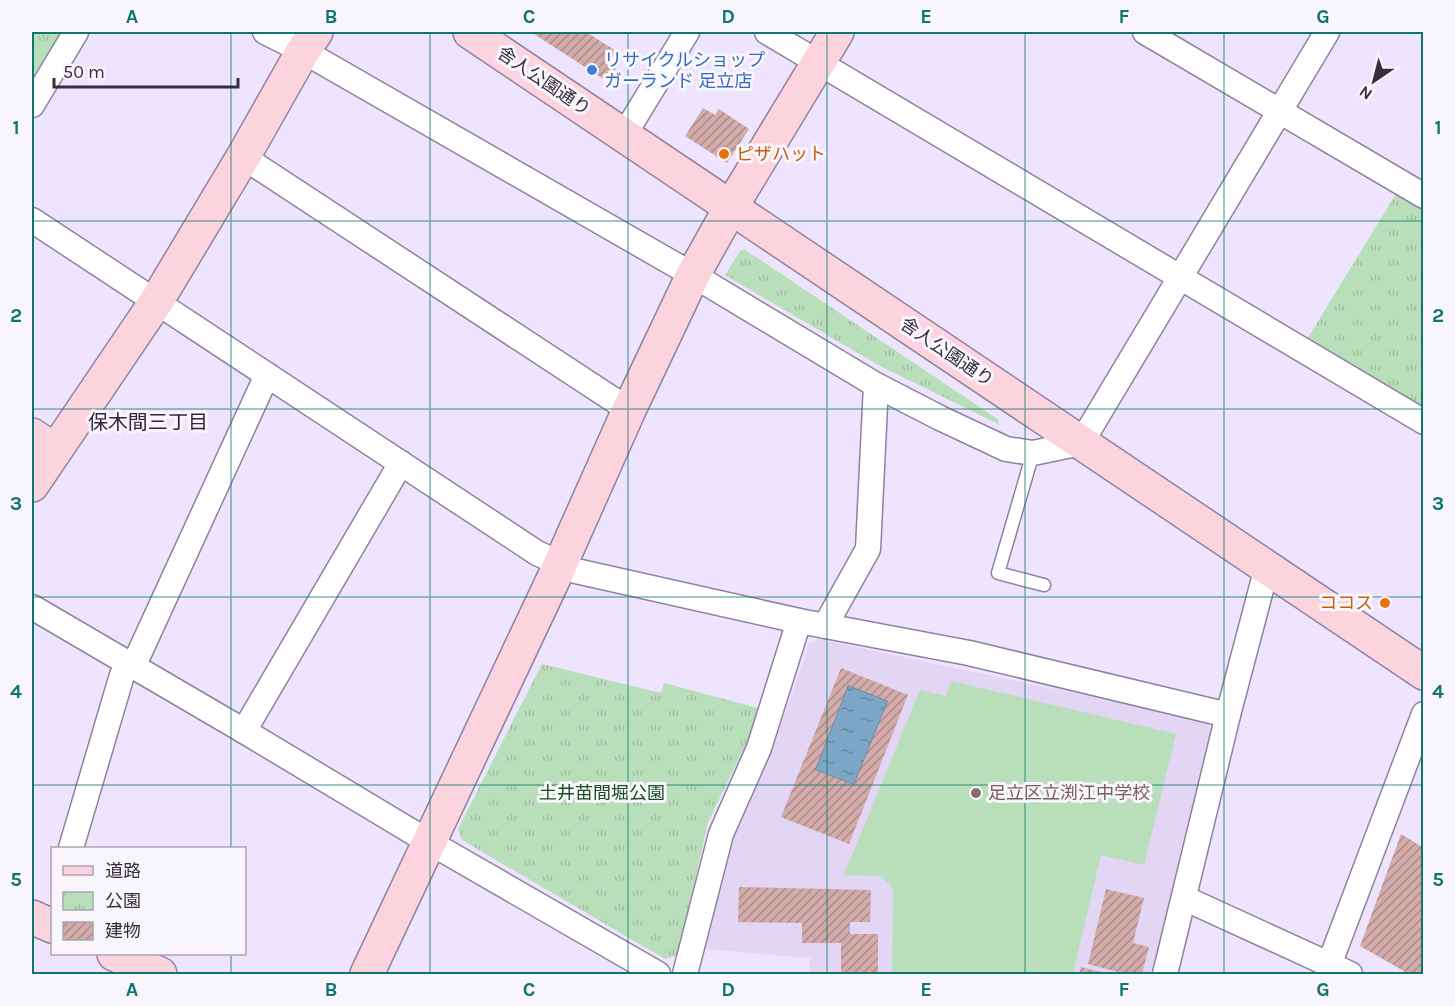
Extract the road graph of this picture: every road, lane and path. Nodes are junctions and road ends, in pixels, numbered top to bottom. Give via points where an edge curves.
1 (76, 32) edge
2 (265, 32) edge
3 (470, 32) edge
4 (687, 32) edge
5 (767, 32) edge
6 (837, 32) edge
7 (1145, 32) edge
8 (1327, 32) edge
9 (309, 41) edge
10 (819, 62) junction
11 (32, 105) edge
12 (1279, 111) junction
13 (624, 135) junction
14 (243, 157) junction
15 (1424, 196) edge
16 (731, 207) junction
17 (32, 219) edge
18 (693, 275) junction
19 (1180, 277) junction
20 (156, 302) junction
21 (267, 375) junction
22 (876, 385) junction
23 (629, 410) junction
24 (1424, 422) edge
25 (43, 443) edge
26 (1081, 443) junction
27 (1034, 453) junction
28 (401, 463) junction
29 (32, 485) edge
30 (560, 565) junction
31 (1267, 567) junction
32 (1044, 585) dead end
33 (32, 607) edge
34 (799, 621) junction
35 (825, 626) junction
36 (1421, 664) edge
37 (129, 665) junction
38 (1424, 714) edge
39 (1228, 716) junction
40 (244, 731) junction
41 (429, 842) junction
42 (72, 847) edge
43 (1184, 898) junction
44 (116, 955) edge
45 (1339, 970) edge
46 (160, 975) edge
47 (367, 975) edge
48 (658, 975) edge
49 (685, 975) edge
50 (1165, 975) edge

1 - 11 street
2 - 9 street
3 - 13 street, 舎人公園通り
4 - 13 street
5 - 10 street
6 - 10 street
7 - 12 street
8 - 12 street
9 - 14 street
9 - 18 street
10 - 16 street
10 - 19 street
12 - 15 street
12 - 19 street
13 - 16 street, 舎人公園通り
14 - 20 street
14 - 23 street
16 - 18 street
16 - 26 street, 舎人公園通り
17 - 20 street
18 - 22 street
18 - 23 street
19 - 24 street
19 - 26 street
20 - 21 street
20 - 25 street
21 - 28 street
21 - 37 street via 138,656
22 - 27 street via 1006,449
22 - 35 street via 868,549
23 - 30 street
25 - 29 street
26 - 27 street
26 - 31 street, 舎人公園通り
27 - 32 lane via 998,573
28 - 30 street
28 - 40 street
30 - 34 street
30 - 41 street
31 - 36 street, 舎人公園通り
31 - 39 street
33 - 37 street
34 - 35 street
34 - 49 street via 759,748 721,834
35 - 39 street via 969,653
37 - 40 street
37 - 42 street via 122,675
38 - 45 street
39 - 43 street
40 - 41 street
41 - 47 street
41 - 48 street
43 - 45 street
43 - 50 street
44 - 46 street

